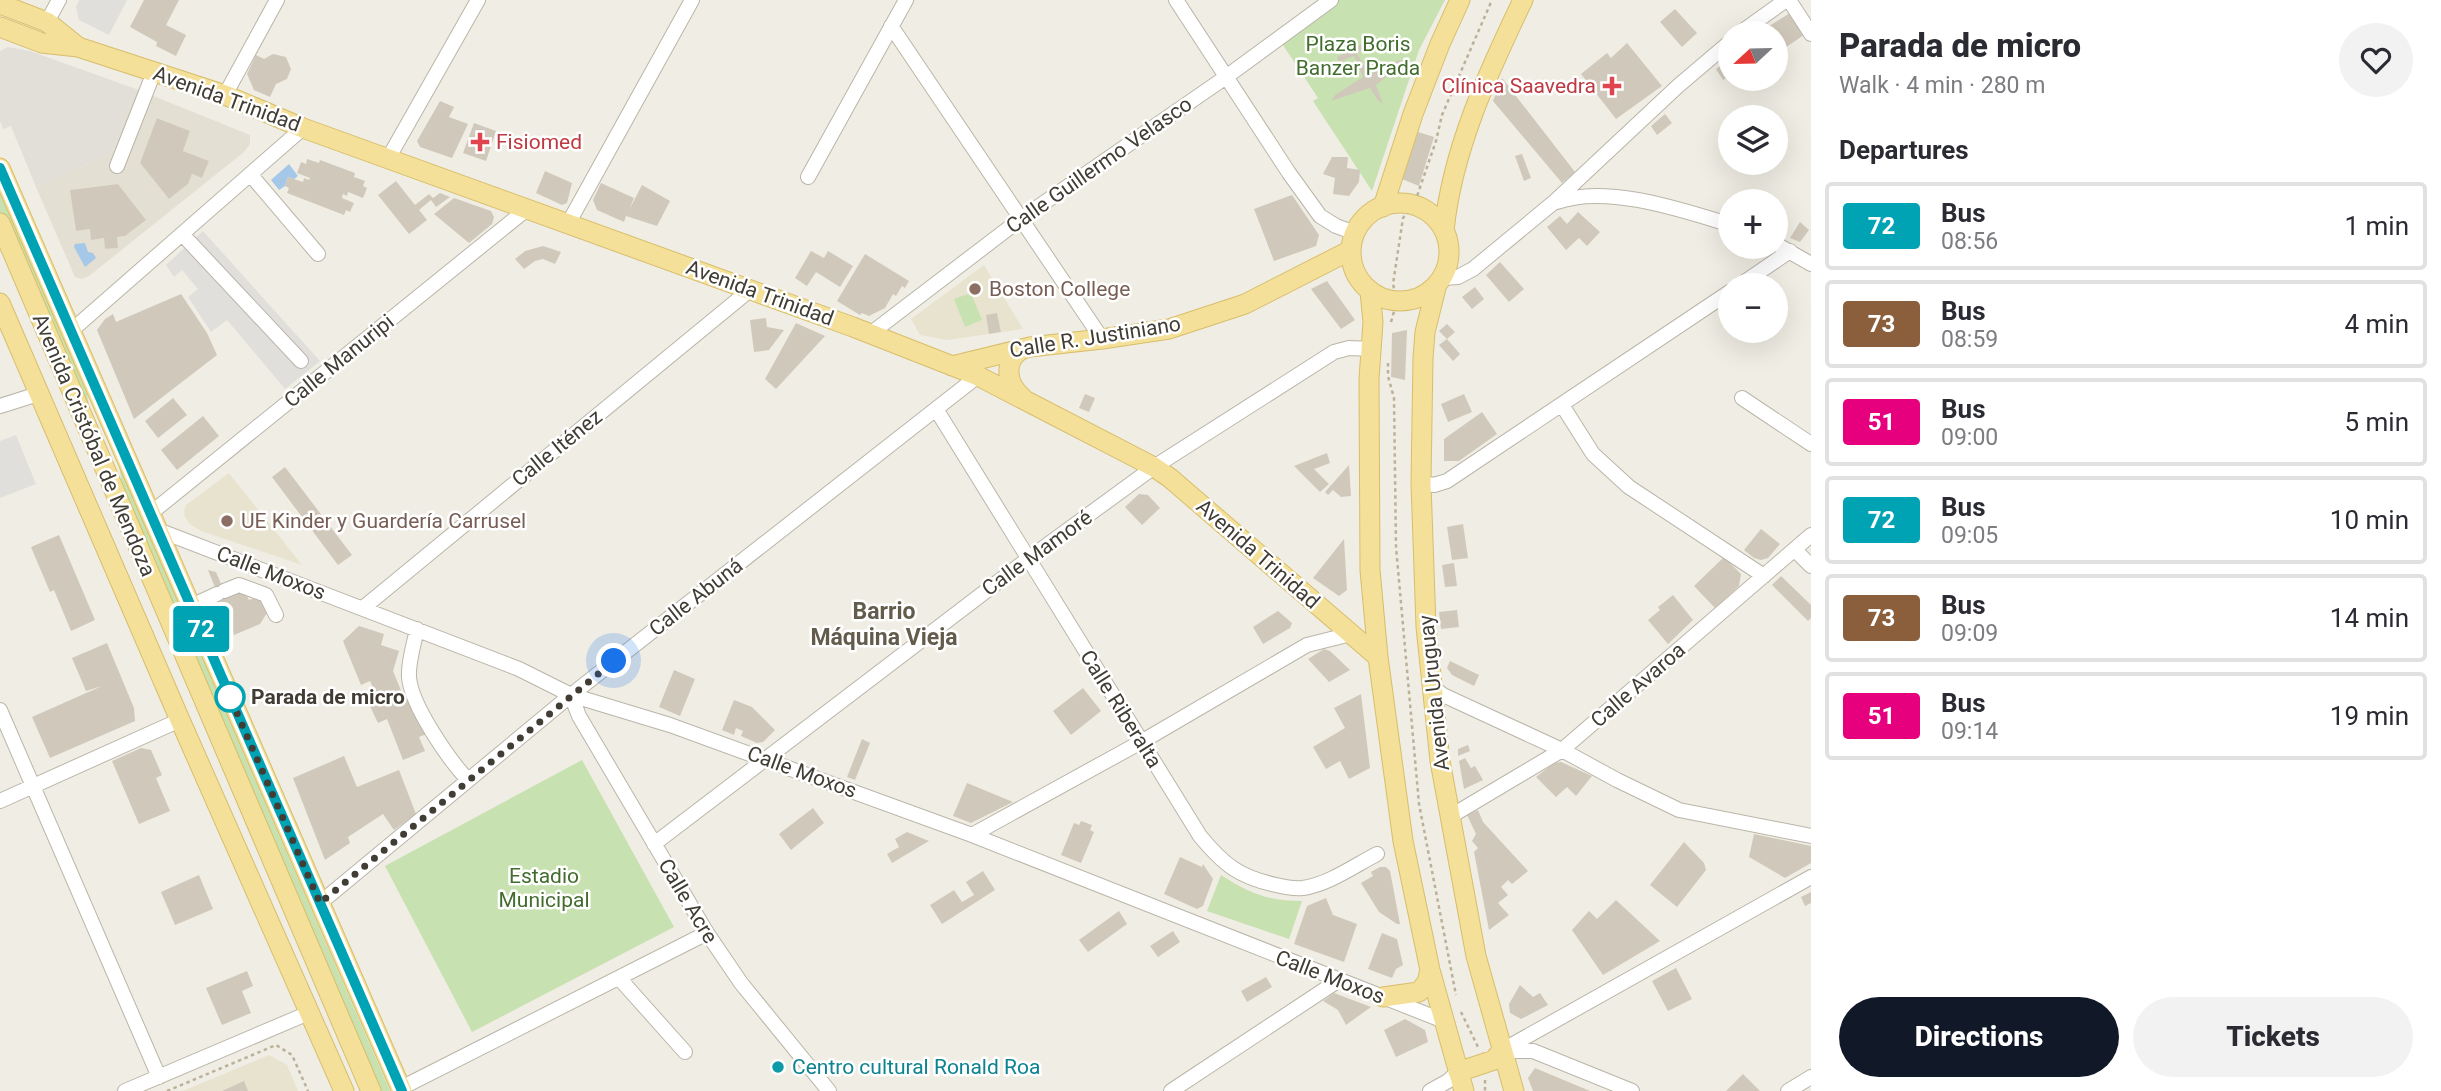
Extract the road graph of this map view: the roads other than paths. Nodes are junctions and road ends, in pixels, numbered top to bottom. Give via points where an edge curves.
1 (59, 0) edge
2 (277, 0) edge
3 (478, 0) edge
4 (692, 0) edge
5 (906, 0) edge
6 (1176, 0) edge
7 (1331, 0) edge
8 (1460, 0) edge
9 (1523, 0) edge
10 (1788, 0) edge
11 (0, 4) edge
12 (1757, 21) edge
13 (47, 22) junction
14 (891, 26) junction
15 (2, 30) edge
16 (1811, 34) edge
17 (78, 47) junction
18 (1718, 52) edge
19 (154, 72) junction
20 (1226, 76) junction
21 (225, 95) junction
22 (303, 128) junction
23 (389, 158) junction
24 (117, 166) dead end
25 (0, 168) edge
26 (250, 174) junction
27 (808, 177) dead end
28 (1553, 204) junction
29 (1383, 207) junction
30 (527, 209) junction
31 (1022, 218) junction
32 (1718, 221) edge
33 (569, 222) junction
34 (0, 223) edge
35 (1444, 231) junction
36 (182, 233) junction
37 (1353, 242) junction
38 (1790, 251) joint
39 (318, 254) dead end
40 (1811, 264) edge
41 (1758, 273) edge
42 (1439, 283) junction
43 (751, 289) junction
44 (1370, 292) junction
45 (1718, 300) edge
46 (0, 303) edge
47 (71, 331) junction
48 (870, 334) junction
49 (1102, 339) junction
50 (1030, 346) junction
51 (1380, 352) junction
52 (301, 361) dead end
53 (951, 366) junction
54 (978, 376) junction
55 (97, 391) junction
56 (38, 394) junction
57 (1742, 398) dead end
58 (1025, 400) junction
59 (1562, 405) junction
60 (0, 406) edge
61 (936, 409) junction
62 (1811, 444) edge
63 (1154, 467) junction
64 (1421, 483) junction
65 (121, 510) junction
66 (154, 521) junction
67 (1811, 536) edge
68 (1795, 550) junction
69 (1028, 559) junction
70 (1811, 566) edge
71 (1764, 576) junction
72 (191, 606) junction
73 (363, 608) junction
74 (276, 615) dead end
75 (416, 629) junction
76 (1351, 634) junction
77 (1378, 657) junction
78 (1431, 686) junction
79 (571, 695) junction
80 (0, 710) edge
81 (180, 720) junction
82 (1141, 742) junction
83 (1562, 750) junction
84 (765, 758) junction
85 (468, 780) junction
86 (32, 786) junction
87 (0, 801) edge
88 (1451, 816) junction
89 (972, 835) junction
90 (1811, 836) edge
91 (654, 844) junction
92 (1377, 854) dead end
93 (1811, 877) edge
94 (320, 903) junction
95 (707, 933) junction
96 (1430, 970) junction
97 (619, 978) junction
98 (1339, 980) junction
99 (1383, 998) junction
100 (311, 1013) junction
101 (1444, 1021) junction
102 (1502, 1051) junction
103 (685, 1052) dead end
104 (159, 1077) junction
105 (1811, 1077) edge
106 (1461, 1082) edge
107 (401, 1090) edge
108 (125, 1091) edge
109 (344, 1091) edge
110 (371, 1091) edge
111 (830, 1091) edge
112 (1171, 1091) edge
113 (1430, 1091) edge
114 (1514, 1091) edge
115 (1632, 1091) edge
116 (1788, 1091) edge

1 - 13 street
2 - 21 street
3 - 23 street
4 - 33 street
5 - 14 street
6 - 20 street
7 - 20 street, Calle Guillermo Velasco
8 - 29 main road via 1418,102
9 - 35 main road via 1486,78 1462,147 1448,195
10 - 12 street
10 - 16 street
11 - 13 main road, Avenida Trinidad
13 - 17 main road, Avenida Trinidad
14 - 27 street
14 - 31 street
15 - 17 main road, Avenida Trinidad via 42,43
17 - 19 main road, Avenida Trinidad
18 - 28 street
19 - 21 main road, Avenida Trinidad
19 - 24 street
20 - 31 street, Calle Guillermo Velasco
20 - 37 street via 1320,216
21 - 22 main road, Avenida Trinidad
22 - 23 main road, Avenida Trinidad
22 - 26 street
23 - 30 main road, Avenida Trinidad
25 - 47 main road, Avenida Cristóbal de Mendoza
26 - 36 street
26 - 39 street
28 - 32 street via 1573,196 1600,194
28 - 42 street via 1472,268
29 - 35 main road via 1414,205 1430,213
29 - 37 main road, Calle R. Justiniano via 1362,222
30 - 33 main road, Avenida Trinidad
30 - 66 street, Calle Manuripi
31 - 48 street, Calle Guillermo Velasco
31 - 49 street
33 - 43 main road, Avenida Trinidad
34 - 65 main road, Avenida Cristóbal de Mendoza
35 - 42 main road, Avenida Uruguay via 1449,263
36 - 47 street
36 - 52 street
37 - 44 main road via 1353,266
37 - 49 main road, Calle R. Justiniano via 1245,304 1169,329
38 - 40 street
38 - 41 street
42 - 44 main road via 1417,299 1397,301
42 - 64 main road, Avenida Uruguay via 1423,346
43 - 48 main road, Avenida Trinidad
43 - 73 street, Calle Iténez
44 - 51 main road
45 - 59 street
46 - 56 main road, Avenida Cristóbal de Mendoza
47 - 55 main road, Avenida Cristóbal de Mendoza
48 - 53 main road, Avenida Trinidad
49 - 50 main road, Calle R. Justiniano
50 - 53 main road, Calle R. Justiniano
50 - 58 main road via 1016,353 1009,367 1013,387
51 - 63 street, Calle Mamoré via 1349,348 1334,352
51 - 77 main road via 1369,379 1370,570
53 - 54 main road, Avenida Trinidad
54 - 58 main road, Avenida Trinidad
54 - 61 street, Calle Abuná
55 - 65 main road
55 - 66 main road, Avenida Cristóbal de Mendoza
56 - 60 street
56 - 81 main road, Avenida Cristóbal de Mendoza
57 - 62 street
58 - 63 main road, Avenida Trinidad
59 - 64 street via 1447,481
59 - 71 street via 1593,454 1629,487
61 - 69 street, Calle Riberalta
61 - 79 street, Calle Abuná
63 - 69 street, Calle Mamoré
63 - 76 main road, Avenida Trinidad
64 - 78 main road, Avenida Uruguay
65 - 110 main road, Avenida Cristóbal de Mendoza
66 - 72 main road, Avenida Cristóbal de Mendoza
66 - 73 street, Calle Moxos
67 - 68 street, Calle Avaroa
68 - 70 street
68 - 71 street, Calle Avaroa
69 - 82 street, Calle Riberalta
69 - 84 street, Calle Mamoré
71 - 83 street, Calle Avaroa
72 - 74 street via 239,585 266,596
72 - 94 main road, Avenida Cristóbal de Mendoza
73 - 75 street, Calle Moxos
75 - 79 street, Calle Moxos via 519,669
75 - 85 street via 409,678 414,694 440,743
76 - 77 main road, Avenida Trinidad
76 - 82 street via 1307,646
77 - 96 main road via 1403,841
78 - 83 street
78 - 88 main road, Avenida Uruguay
79 - 84 street, Calle Moxos
79 - 85 street, Calle Abuná
79 - 91 street, Calle Acre
80 - 86 street
81 - 86 street
81 - 100 main road, Avenida Cristóbal de Mendoza
82 - 89 street
82 - 92 street, Calle Riberalta via 1200,836 1216,856 1247,877 1300,889
83 - 88 street, Calle Avaroa
83 - 90 street via 1679,810
84 - 89 street, Calle Moxos
84 - 91 street, Calle Mamoré
85 - 94 street, Calle Abuná
86 - 87 street
86 - 104 street
88 - 102 main road, Avenida Uruguay via 1476,956
89 - 98 street, Calle Moxos
91 - 95 street, Calle Acre
93 - 102 street
94 - 107 main road, Avenida Cristóbal de Mendoza
95 - 97 street
95 - 111 street, Calle Acre via 741,983
96 - 99 main road via 1419,992
96 - 101 main road
97 - 103 street
97 - 107 street
98 - 99 street, Calle Moxos
98 - 112 street
99 - 101 street, Calle Moxos
100 - 104 street
100 - 109 main road, Avenida Cristóbal de Mendoza
101 - 106 main road
102 - 106 main road
102 - 114 main road, Avenida Uruguay
102 - 115 street via 1533,1051
104 - 108 street
105 - 116 street
106 - 113 street via 1448,1082

